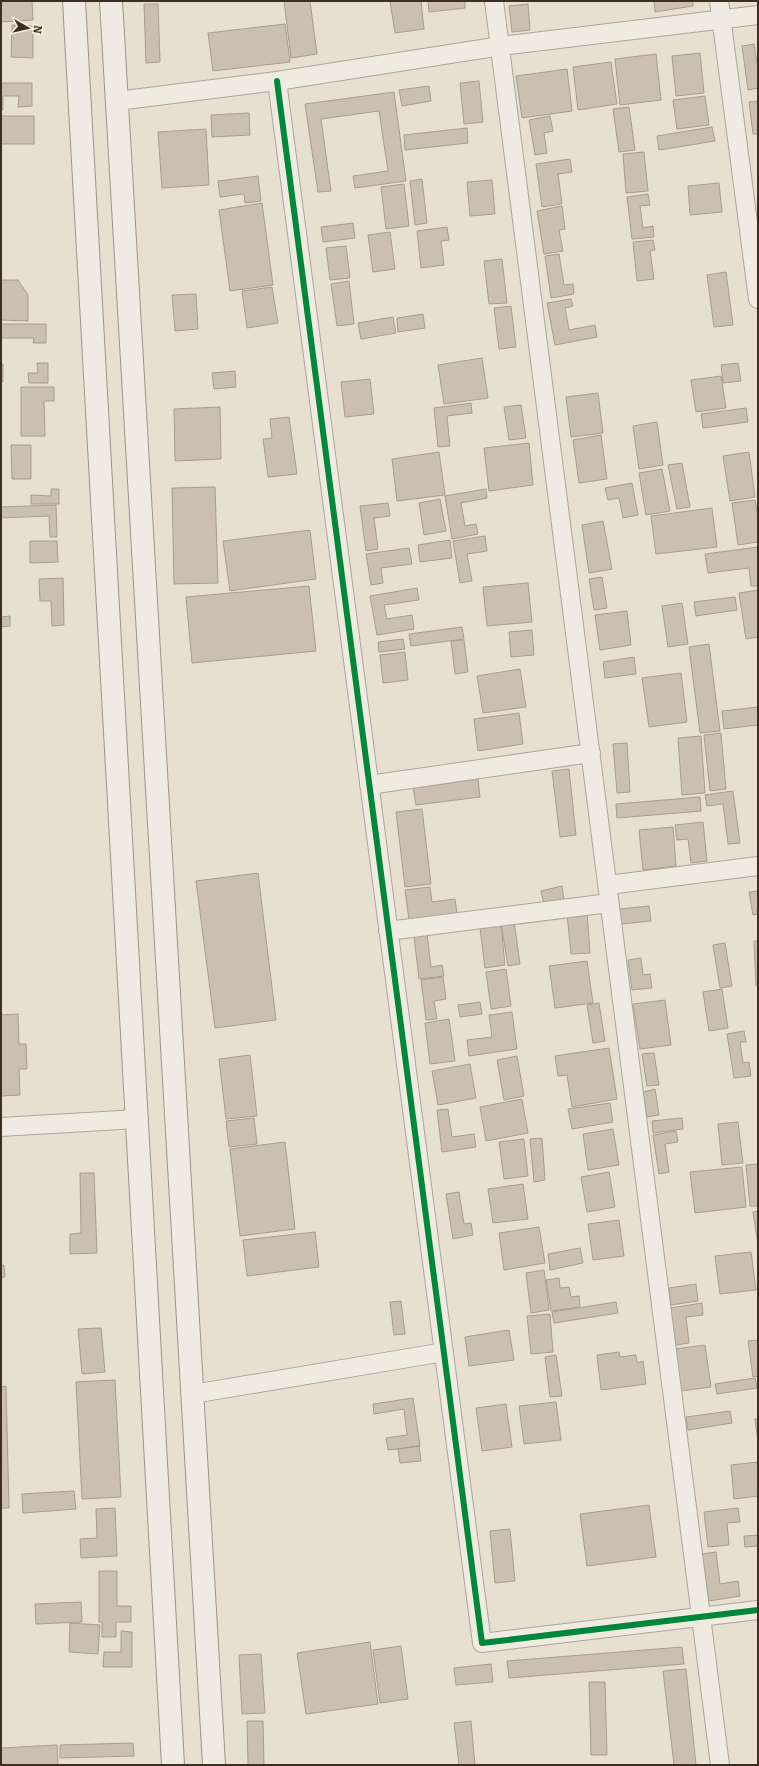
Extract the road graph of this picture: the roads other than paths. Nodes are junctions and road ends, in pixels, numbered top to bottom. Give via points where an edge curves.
1 (74, 1) edge
2 (111, 1) edge
3 (494, 1) edge
4 (719, 1) edge
5 (758, 15) edge
6 (722, 19) junction
7 (501, 46) junction
8 (277, 81) junction
9 (117, 101) junction
10 (758, 299) edge
11 (591, 753) junction
12 (369, 785) junction
13 (758, 866) edge
14 (608, 884) junction
15 (609, 903) junction
16 (388, 932) junction
17 (137, 1119) junction
18 (1, 1126) edge
19 (444, 1352) junction
20 (192, 1394) junction
21 (758, 1610) edge
22 (701, 1617) junction
23 (173, 1765) edge
24 (214, 1765) edge
25 (720, 1765) edge

1 - 17 main road
2 - 9 main road
3 - 7 street
4 - 6 street
5 - 6 street
6 - 7 street
6 - 10 street
7 - 8 street
7 - 11 street
8 - 9 street
8 - 12 street
9 - 20 main road
11 - 12 street
11 - 14 street
12 - 16 street
13 - 14 street
14 - 15 street
15 - 16 street
15 - 22 street
16 - 19 street
17 - 18 street
17 - 23 main road
19 - 20 street
19 - 22 street via 482,1643
20 - 24 main road
21 - 22 street
22 - 25 street

